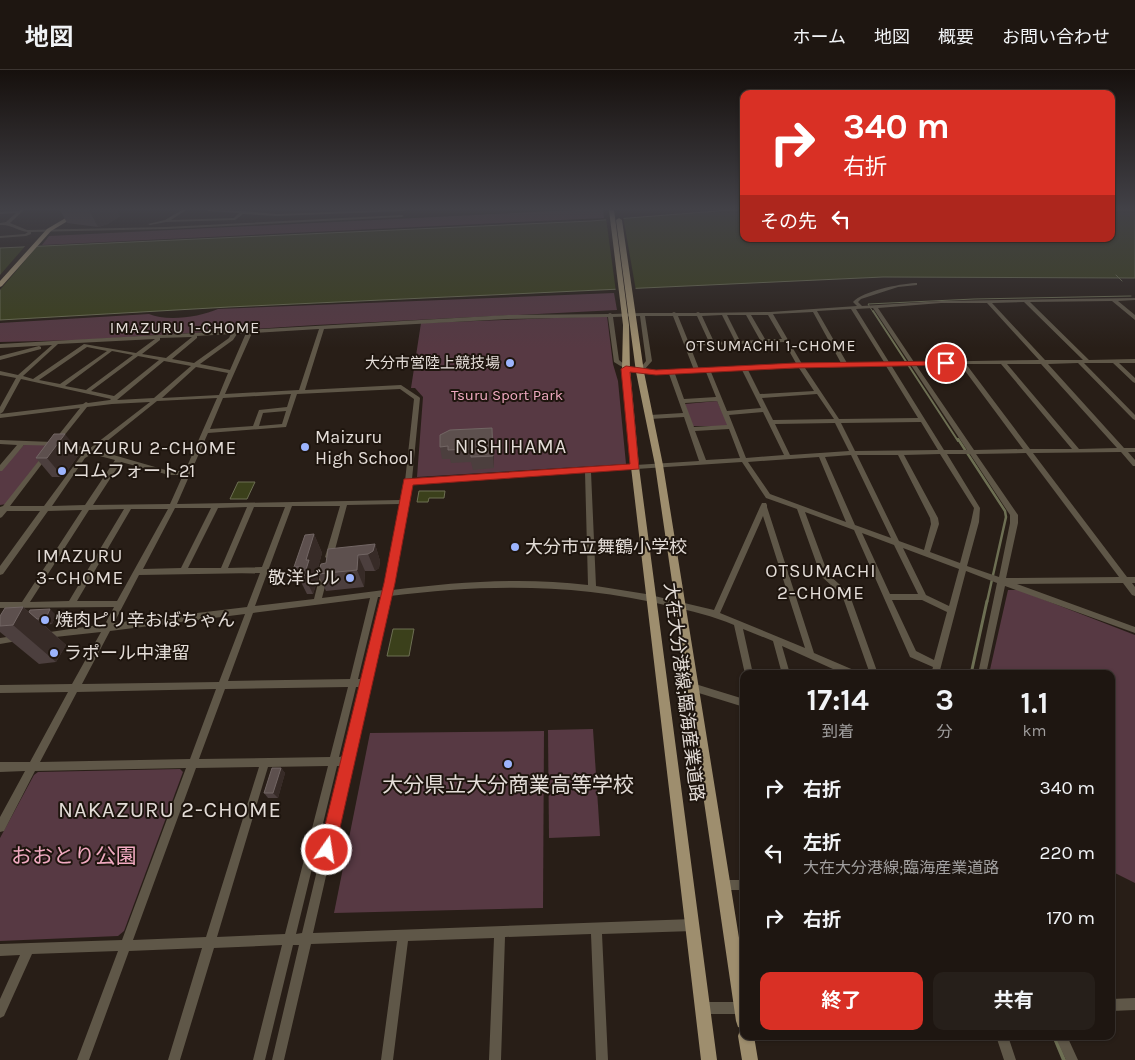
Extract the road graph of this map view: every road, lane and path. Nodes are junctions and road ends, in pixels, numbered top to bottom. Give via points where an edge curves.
1 (20, 256) edge
2 (23, 256) edge
3 (620, 256) edge
4 (623, 256) edge
5 (0, 279) edge
6 (915, 284) dead end
7 (0, 285) edge
8 (1135, 298) edge
9 (1112, 299) junction
10 (1025, 300) junction
11 (988, 301) junction
12 (869, 306) junction
13 (853, 308) junction
14 (814, 310) junction
15 (631, 311) junction
16 (674, 313) junction
17 (698, 313) junction
18 (723, 313) junction
19 (747, 313) junction
20 (770, 313) junction
21 (610, 314) junction
22 (1135, 318) edge
23 (322, 327) junction
24 (249, 333) junction
25 (234, 334) junction
26 (196, 336) junction
27 (158, 338) junction
28 (786, 340) junction
29 (763, 341) junction
30 (738, 342) junction
31 (56, 344) junction
32 (86, 344) junction
33 (712, 344) junction
34 (687, 345) junction
35 (0, 346) edge
36 (110, 351) junction
37 (136, 355) junction
38 (0, 358) edge
39 (164, 360) junction
40 (1114, 361) junction
41 (1135, 361) edge
42 (1002, 362) junction
43 (1043, 362) junction
44 (1083, 362) junction
45 (962, 363) junction
46 (845, 364) junction
47 (888, 364) junction
48 (909, 364) junction
49 (800, 365) junction
50 (194, 366) junction
51 (744, 368) junction
52 (626, 369) junction
53 (697, 370) junction
54 (708, 370) junction
55 (232, 372) junction
56 (640, 372) junction
57 (671, 372) junction
58 (0, 373) edge
59 (18, 377) junction
60 (35, 380) junction
61 (1135, 381) edge
62 (61, 386) junction
63 (88, 391) junction
64 (299, 392) junction
65 (818, 392) junction
66 (221, 396) junction
67 (758, 396) junction
68 (157, 399) junction
69 (720, 399) junction
70 (113, 400) junction
71 (682, 401) junction
72 (86, 404) junction
73 (290, 409) junction
74 (765, 410) junction
75 (0, 412) edge
76 (725, 413) junction
77 (687, 415) junction
78 (0, 416) edge
79 (650, 416) junction
80 (1135, 418) edge
81 (837, 420) junction
82 (923, 420) junction
83 (770, 422) junction
84 (731, 427) junction
85 (255, 428) junction
86 (692, 429) junction
87 (206, 431) junction
88 (0, 442) edge
89 (56, 442) junction
90 (22, 443) junction
91 (1077, 450) junction
92 (1122, 450) junction
93 (1135, 450) edge
94 (1028, 451) junction
95 (90, 452) junction
96 (943, 452) junction
97 (968, 452) junction
98 (854, 453) junction
99 (900, 453) junction
100 (821, 455) junction
101 (788, 457) junction
102 (119, 459) junction
103 (744, 460) junction
104 (703, 462) junction
105 (1135, 464) edge
106 (658, 465) junction
107 (636, 467) junction
108 (0, 469) edge
109 (588, 470) junction
110 (187, 473) junction
111 (408, 482) junction
112 (768, 496) junction
113 (404, 502) junction
114 (344, 504) junction
115 (251, 505) junction
116 (289, 505) junction
117 (215, 506) junction
118 (129, 507) junction
119 (172, 507) junction
120 (763, 507) junction
121 (46, 508) junction
122 (87, 508) junction
123 (800, 508) junction
124 (2, 511) edge
125 (854, 528) junction
126 (898, 544) junction
127 (926, 554) junction
128 (963, 567) junction
129 (265, 570) junction
130 (183, 571) junction
131 (223, 571) junction
132 (0, 572) edge
133 (138, 572) junction
134 (996, 579) junction
135 (1125, 580) junction
136 (1135, 580) edge
137 (592, 587) junction
138 (387, 593) junction
139 (1135, 593) edge
140 (375, 595) junction
141 (652, 597) junction
142 (887, 597) junction
143 (923, 597) junction
144 (317, 602) junction
145 (71, 604) junction
146 (121, 604) junction
147 (0, 605) edge
148 (24, 605) junction
149 (680, 605) junction
150 (250, 610) junction
151 (952, 610) junction
152 (716, 614) junction
153 (738, 624) junction
154 (108, 628) junction
155 (1135, 630) edge
156 (39, 636) dead end
157 (30, 637) dead end
158 (776, 640) junction
159 (0, 641) edge
160 (811, 655) junction
161 (937, 665) junction
162 (748, 670) edge
163 (785, 670) edge
164 (839, 670) edge
165 (873, 670) edge
166 (935, 670) edge
167 (983, 670) edge
168 (353, 683) junction
169 (366, 683) junction
170 (222, 685) junction
171 (692, 687) junction
172 (76, 688) junction
173 (0, 689) edge
174 (740, 702) edge
175 (334, 761) junction
176 (348, 761) junction
177 (264, 762) junction
178 (193, 763) junction
179 (33, 766) junction
180 (0, 767) edge
181 (0, 826) edge
182 (740, 884) edge
183 (723, 885) junction
184 (693, 925) junction
185 (596, 929) junction
186 (500, 932) junction
187 (403, 936) junction
188 (306, 939) junction
189 (289, 940) junction
190 (210, 943) junction
191 (125, 946) junction
192 (29, 949) junction
193 (0, 950) edge
194 (740, 993) edge
195 (1135, 1004) edge
196 (1115, 1005) edge
197 (703, 1008) junction
198 (0, 1012) edge
199 (740, 1012) edge
200 (747, 1040) edge
201 (1003, 1040) edge
202 (1064, 1040) edge
203 (83, 1060) edge
204 (174, 1060) edge
205 (259, 1060) edge
206 (278, 1060) edge
207 (388, 1060) edge
208 (495, 1060) edge
209 (602, 1060) edge
210 (709, 1060) edge
211 (750, 1060) edge
212 (1010, 1060) edge
213 (1072, 1060) edge

1 - 5 highway
2 - 7 highway
3 - 15 main road, 大在大分港線;臨海産業道路
4 - 15 main road, 大在大分港線;臨海産業道路
6 - 12 street via 897,286 858,298 855,302
8 - 9 street
9 - 10 street
9 - 22 street
10 - 11 street
10 - 44 street
11 - 12 street
11 - 43 street
12 - 13 street
12 - 48 street
13 - 14 street
13 - 47 street
14 - 20 street
14 - 46 street
15 - 16 street
15 - 21 street
15 - 52 main road, 大在大分港線;臨海産業道路
15 - 56 main road, 大在大分港線;臨海産業道路
16 - 17 street
16 - 34 street
17 - 18 street
17 - 33 street
18 - 19 street
18 - 30 street
19 - 20 street
19 - 29 street
20 - 28 street
21 - 23 street
21 - 52 street via 616,361
23 - 24 street
23 - 64 street
24 - 25 street
24 - 55 street
25 - 26 street
25 - 50 street
26 - 27 street
26 - 39 street
27 - 32 street
27 - 37 street
28 - 29 street
28 - 49 street
29 - 30 street
30 - 33 street
31 - 32 street
31 - 35 street
31 - 38 street
31 - 59 street
32 - 36 street
32 - 60 street
33 - 34 street
34 - 53 street
36 - 37 street
36 - 62 street
37 - 39 street
37 - 63 street
39 - 50 street
39 - 70 street
40 - 41 street
40 - 44 street
40 - 61 street
42 - 43 street
42 - 45 street
42 - 91 street
43 - 44 street
43 - 92 street
44 - 80 street
45 - 48 street
45 - 94 street
46 - 47 street
46 - 49 street
47 - 48 street
47 - 82 street
48 - 97 street
49 - 51 street
49 - 65 street
50 - 55 street
50 - 68 street
51 - 54 street
51 - 67 street
52 - 56 street
52 - 107 main road, 大在大分港線;臨海産業道路
53 - 54 street
53 - 57 street
54 - 69 street
55 - 66 street
56 - 57 street
56 - 79 main road, 大在大分港線;臨海産業道路
57 - 71 street
58 - 59 street
59 - 60 street
59 - 75 street
60 - 62 street
62 - 63 street
63 - 70 street
64 - 66 street
64 - 73 street
64 - 111 street via 396,386 415,396 418,399
65 - 67 street
65 - 81 street
66 - 68 street
66 - 87 street
67 - 74 street
68 - 70 street
68 - 95 street
69 - 71 street
69 - 76 street
70 - 72 street
71 - 77 street
72 - 78 street
72 - 89 street
73 - 85 street via 284,426
73 - 85 street via 261,411
74 - 76 street
74 - 83 street
76 - 84 street
77 - 79 street
77 - 86 street
79 - 106 main road, 大在大分港線;臨海産業道路
81 - 82 street
81 - 83 street
81 - 98 street
82 - 96 street
83 - 101 street
84 - 86 street
84 - 103 street
85 - 87 street
86 - 104 street
87 - 110 street
88 - 90 street
89 - 90 street
89 - 95 street
89 - 124 street
90 - 108 street
91 - 92 street
91 - 94 street
92 - 93 street
92 - 105 street
94 - 97 street
94 - 135 street
95 - 102 street
95 - 121 street
96 - 97 street
96 - 99 street
96 - 128 street via 977,508
97 - 134 street via 1014,515
98 - 99 street
98 - 100 street
98 - 126 street
99 - 127 street via 934,518
100 - 101 street
100 - 125 street
101 - 103 street
102 - 110 street via 169,473
102 - 122 street
103 - 104 street
103 - 112 street
104 - 106 street
106 - 107 street
106 - 149 main road, 大在大分港線;臨海産業道路
107 - 109 street
107 - 141 main road, 大在大分港線;臨海産業道路
109 - 111 street
109 - 137 street
110 - 119 street
111 - 113 street
112 - 120 street
112 - 123 street
113 - 114 street
113 - 138 street
114 - 116 street
114 - 144 street
115 - 116 street
115 - 117 street
115 - 131 street
116 - 129 street
117 - 119 street
117 - 130 street
118 - 119 street
118 - 122 street
118 - 145 street
119 - 133 street
120 - 152 street
120 - 160 street
121 - 122 street
121 - 124 street
121 - 132 street
122 - 148 street
123 - 125 street
123 - 165 street via 825,576 845,593
125 - 126 street
125 - 142 street
126 - 127 street
126 - 143 street
127 - 128 street
128 - 134 street
128 - 151 street
129 - 131 street
129 - 150 street
130 - 131 street
130 - 133 street
133 - 146 street
134 - 135 street
134 - 155 street
134 - 167 street
135 - 136 street
135 - 139 street
137 - 138 street via 546,583 480,584
137 - 141 street
138 - 140 street
138 - 169 street
140 - 144 street
140 - 168 street
141 - 149 street
141 - 184 main road, 大在大分港線;臨海産業道路
142 - 143 street
142 - 161 street via 912,654
143 - 151 street
144 - 150 street
145 - 146 street
145 - 148 street
146 - 154 street
147 - 148 street
149 - 152 street
149 - 171 main road, 大在大分港線;臨海産業道路
150 - 154 street
150 - 170 street
151 - 161 street
152 - 153 street
153 - 158 street
153 - 162 street
154 - 156 street
154 - 172 street
157 - 159 street
158 - 160 street
158 - 163 street
160 - 164 street
161 - 166 street
168 - 169 street
168 - 170 street
168 - 175 street
169 - 176 street
170 - 172 street
170 - 178 street
171 - 174 street
171 - 183 main road, 大在大分港線;臨海産業道路
172 - 173 street
172 - 179 street
175 - 176 street
175 - 177 street
175 - 189 street
176 - 188 street
177 - 178 street
177 - 190 street
178 - 179 street
178 - 191 street
179 - 180 street
179 - 181 street
182 - 183 street
183 - 194 main road, 大在大分港線;臨海産業道路
184 - 185 street
184 - 197 main road, 大在大分港線;臨海産業道路
185 - 186 street
185 - 209 street
186 - 187 street
186 - 208 street
187 - 188 street
187 - 207 street
188 - 189 street
188 - 206 street
189 - 190 street
189 - 205 street
190 - 191 street
190 - 204 street
191 - 192 street
191 - 203 street
192 - 193 street
192 - 198 street
195 - 196 street
197 - 199 street
197 - 210 main road, 大在大分港線;臨海産業道路
200 - 211 main road
201 - 212 street
202 - 213 street

